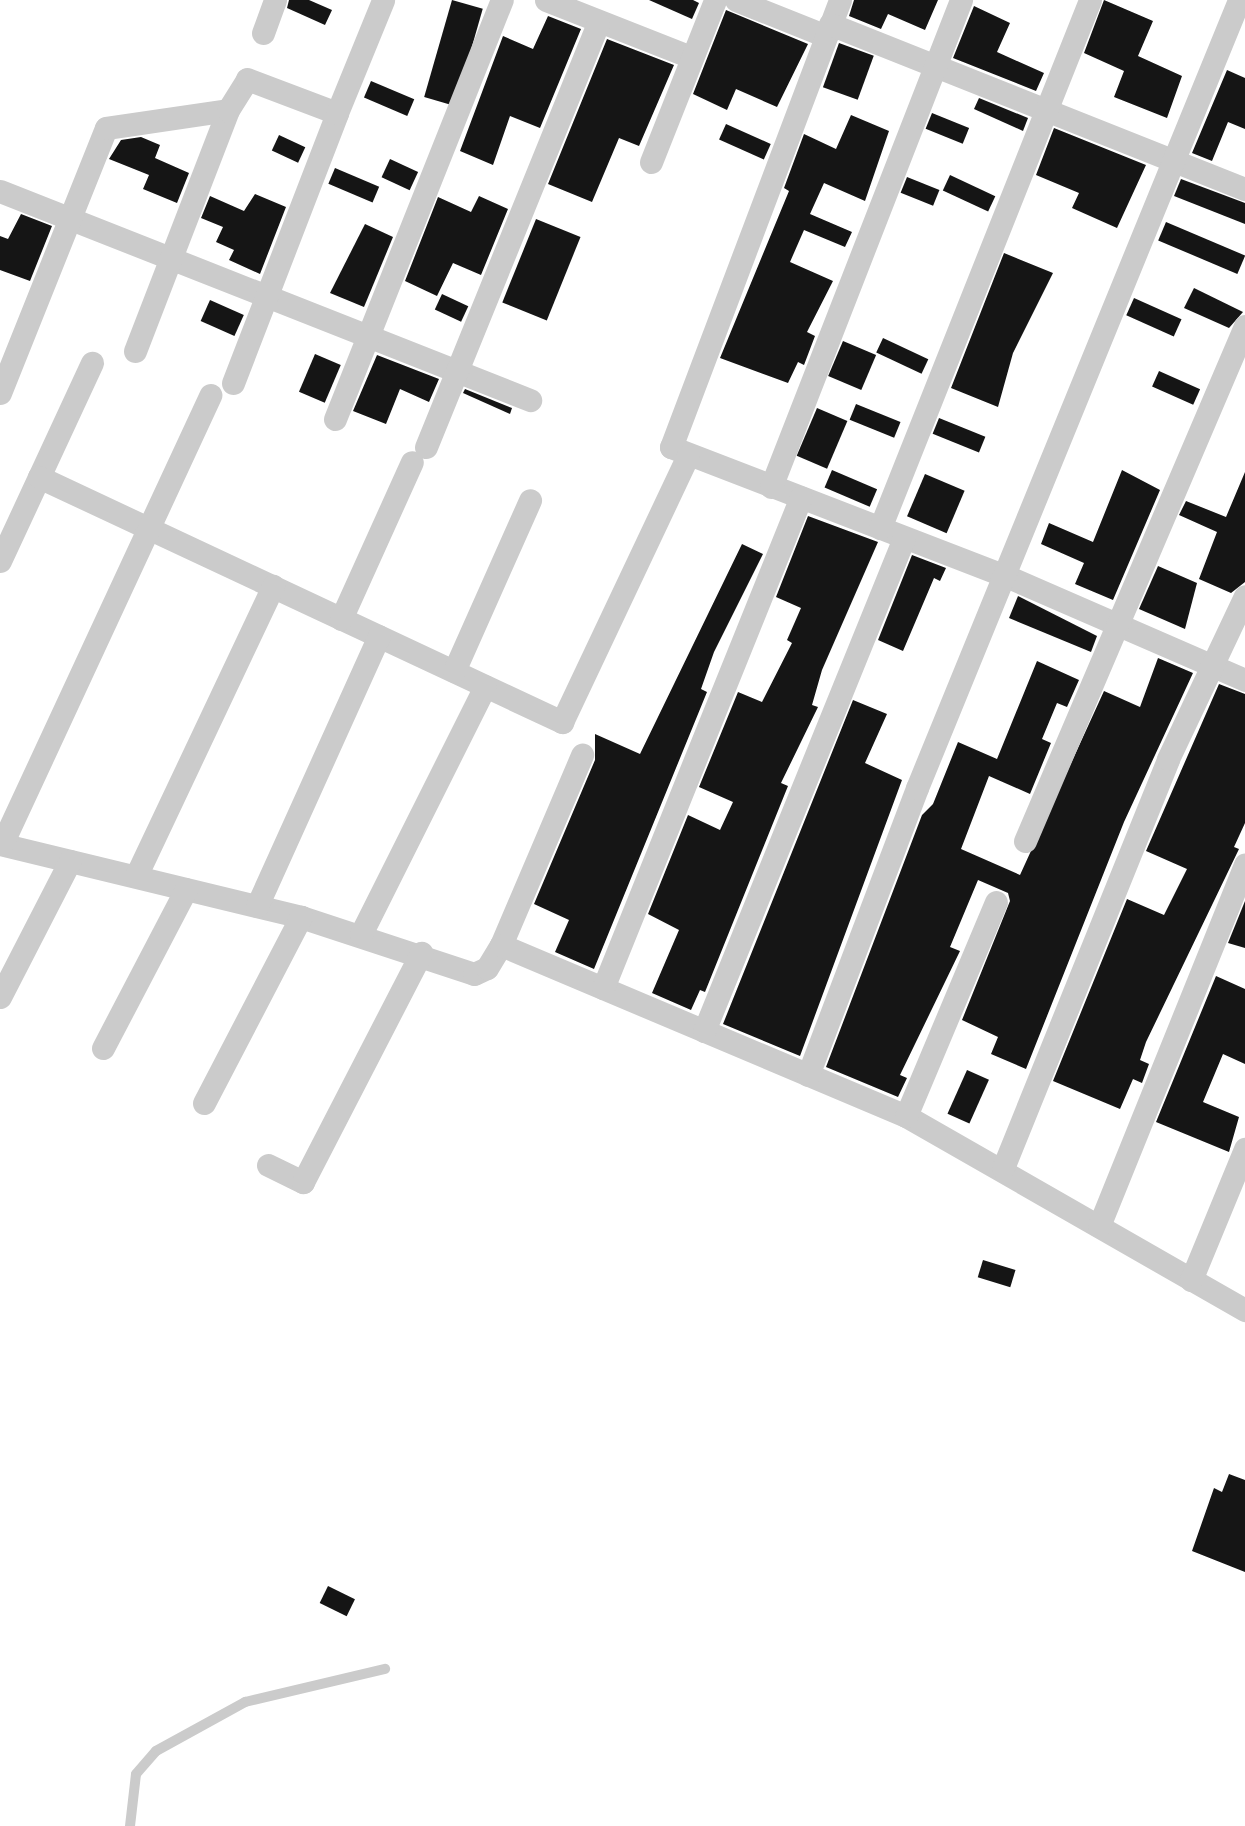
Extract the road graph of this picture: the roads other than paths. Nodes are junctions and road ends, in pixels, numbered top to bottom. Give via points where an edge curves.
1 (275, 0) edge
2 (383, 0) edge
3 (502, 0) edge
4 (546, 0) edge
5 (715, 0) edge
6 (736, 0) edge
7 (840, 0) edge
8 (961, 0) edge
9 (1090, 0) edge
10 (1239, 0) edge
11 (598, 24) junction
12 (828, 30) junction
13 (263, 33) dead end
14 (691, 57) junction
15 (935, 66) junction
16 (1047, 109) junction
17 (228, 110) junction
18 (337, 113) junction
19 (651, 162) dead end
20 (1175, 162) junction
21 (1245, 189) edge
22 (0, 191) edge
23 (69, 219) junction
24 (169, 261) junction
25 (265, 300) junction
26 (1245, 327) edge
27 (368, 337) junction
28 (135, 351) dead end
29 (92, 363) dead end
30 (458, 372) junction
31 (233, 383) dead end
32 (0, 393) edge
33 (210, 395) dead end
34 (530, 400) dead end
35 (335, 419) dead end
36 (688, 456) junction
37 (39, 477) junction
38 (771, 487) junction
39 (801, 498) junction
40 (530, 500) dead end
41 (880, 527) junction
42 (149, 528) junction
43 (904, 538) junction
44 (0, 561) edge
45 (1006, 576) junction
46 (273, 586) junction
47 (1245, 596) edge
48 (341, 619) junction
49 (1119, 624) junction
50 (379, 636) junction
51 (1214, 666) junction
52 (454, 671) junction
53 (1245, 680) edge
54 (485, 686) junction
55 (582, 755) dead end
56 (1025, 841) dead end
57 (1, 844) edge
58 (70, 860) junction
59 (1245, 864) edge
60 (136, 876) junction
61 (186, 889) junction
62 (996, 902) dead end
63 (257, 906) junction
64 (302, 917) junction
65 (361, 934) junction
66 (500, 945) junction
67 (421, 953) junction
68 (603, 988) junction
69 (0, 997) edge
70 (704, 1031) junction
71 (103, 1048) dead end
72 (807, 1075) junction
73 (204, 1103) dead end
74 (905, 1116) junction
75 (1245, 1149) edge
76 (268, 1165) dead end
77 (1003, 1168) junction
78 (1099, 1226) junction
79 (1191, 1280) junction
80 (1245, 1310) edge
81 (385, 1669) dead end
82 (130, 1826) edge

1 - 13 street
2 - 18 street
3 - 27 street
4 - 11 street
5 - 14 street
6 - 12 street
7 - 12 street
8 - 15 street
9 - 16 street
10 - 20 street
11 - 14 street
11 - 30 street
12 - 15 street
12 - 36 street via 671,447
14 - 19 street
15 - 16 street
15 - 38 street
16 - 20 street
16 - 41 street
17 - 18 street via 247,79 257,78
17 - 23 street via 106,128
17 - 24 street
18 - 25 street
20 - 21 street
20 - 45 street
22 - 23 street
23 - 24 street
23 - 32 street
24 - 25 street
24 - 28 street
25 - 27 street
25 - 31 street
26 - 49 street
27 - 30 street
27 - 35 street
29 - 37 street
30 - 34 street
30 - 48 street
33 - 42 street
36 - 38 street
36 - 54 street via 562,722
37 - 42 street
37 - 44 street
38 - 39 street
39 - 41 street
39 - 68 street
40 - 52 street
41 - 43 street
42 - 46 street
42 - 57 street
43 - 45 street
43 - 70 street
45 - 49 street
45 - 72 street
46 - 48 street
46 - 60 street
47 - 51 street
48 - 50 street
49 - 51 street
49 - 56 street
50 - 52 street
50 - 63 street
51 - 53 street
51 - 77 street via 1168,759
52 - 54 street
54 - 65 street
55 - 66 street
57 - 58 street
58 - 60 street
58 - 69 street
59 - 78 street
60 - 61 street
61 - 63 street
61 - 71 street
62 - 74 street
63 - 64 street
64 - 65 street
64 - 73 street
65 - 67 street
66 - 67 street via 487,968 474,974
66 - 68 street
67 - 76 street via 303,1182
68 - 70 street
70 - 72 street
72 - 74 street
74 - 77 street
75 - 79 street
77 - 78 street
78 - 79 street
79 - 80 street
81 - 82 lane via 244,1702 156,1751 136,1774

